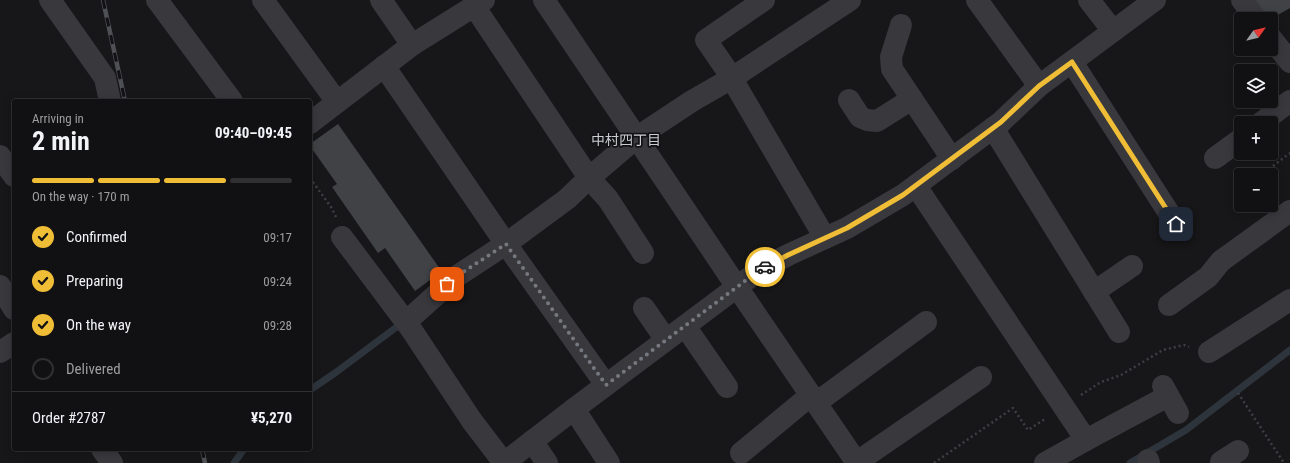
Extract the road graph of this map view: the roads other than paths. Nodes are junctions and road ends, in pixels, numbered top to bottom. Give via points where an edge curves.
1 (50, 0) edge
2 (157, 0) edge
3 (263, 0) edge
4 (381, 0) edge
5 (544, 0) edge
6 (764, 0) edge
7 (850, 0) edge
8 (977, 0) edge
9 (1089, 0) edge
10 (1155, 0) edge
11 (1242, 0) edge
12 (479, 3) edge
13 (1251, 12) edge
14 (901, 25) dead end
15 (1113, 31) junction
16 (412, 45) junction
17 (1278, 47) edge
18 (1072, 62) junction
19 (1290, 62) edge
20 (384, 66) junction
21 (732, 78) junction
22 (1039, 86) junction
23 (110, 99) edge
24 (231, 99) edge
25 (912, 99) junction
26 (849, 100) dead end
27 (1290, 101) edge
28 (337, 102) junction
29 (1271, 116) edge
30 (312, 121) edge
31 (993, 128) junction
32 (636, 138) junction
33 (1234, 144) edge
34 (0, 156) edge
35 (1215, 158) dead end
36 (952, 159) junction
37 (12, 173) edge
38 (589, 178) junction
39 (916, 186) junction
40 (1290, 210) edge
41 (1176, 224) dead end
42 (342, 237) road end
43 (826, 238) junction
44 (506, 244) junction
45 (643, 253) dead end
46 (1132, 266) dead end
47 (0, 286) edge
48 (736, 287) junction
49 (1094, 292) junction
50 (1290, 300) edge
51 (1169, 305) dead end
52 (12, 306) edge
53 (644, 308) dead end
54 (406, 322) junction
55 (926, 322) dead end
56 (685, 326) junction
57 (1119, 332) dead end
58 (666, 340) junction
59 (12, 343) edge
60 (0, 352) edge
61 (1209, 352) dead end
62 (981, 377) dead end
63 (606, 385) junction
64 (728, 387) dead end
65 (814, 399) junction
66 (1170, 399) dead end
67 (574, 409) junction
68 (1086, 440) junction
69 (532, 441) junction
70 (103, 451) edge
71 (741, 453) dead end
72 (112, 463) edge
73 (504, 463) edge
74 (546, 463) edge
75 (608, 463) edge
76 (857, 463) edge
77 (1045, 463) edge

1 - 23 street via 105,78
2 - 24 street
3 - 28 street
4 - 16 street
5 - 32 street
6 - 21 street via 706,40
7 - 21 street
8 - 22 street
9 - 15 street
10 - 15 street
11 - 13 street
12 - 16 street
12 - 38 street
14 - 25 street via 891,57 892,69
15 - 18 street
16 - 20 street
17 - 19 street
18 - 22 street
18 - 41 street
20 - 28 street
20 - 44 street
21 - 32 street
21 - 43 street
22 - 31 street
25 - 26 street via 877,121 860,117
25 - 36 street
27 - 29 street
28 - 30 street
31 - 36 street
31 - 49 street
32 - 38 street
32 - 48 street
33 - 35 street
34 - 37 street
36 - 39 street
38 - 44 street via 567,199
38 - 45 street via 608,199
39 - 43 street
39 - 68 street
40 - 51 street via 1221,261 1208,277
42 - 54 street
43 - 48 street via 788,255
44 - 54 street via 457,276
44 - 63 street
46 - 49 street
47 - 52 street
48 - 56 street
48 - 65 street
49 - 57 street
50 - 61 street
53 - 58 street
54 - 73 street via 472,421
55 - 65 street
56 - 58 street
56 - 64 street
58 - 63 street
59 - 60 street
62 - 76 street
63 - 67 street
65 - 71 street
65 - 76 street
66 - 68 street
67 - 69 street
67 - 75 street
68 - 77 street
69 - 73 street
69 - 74 street
70 - 72 street

